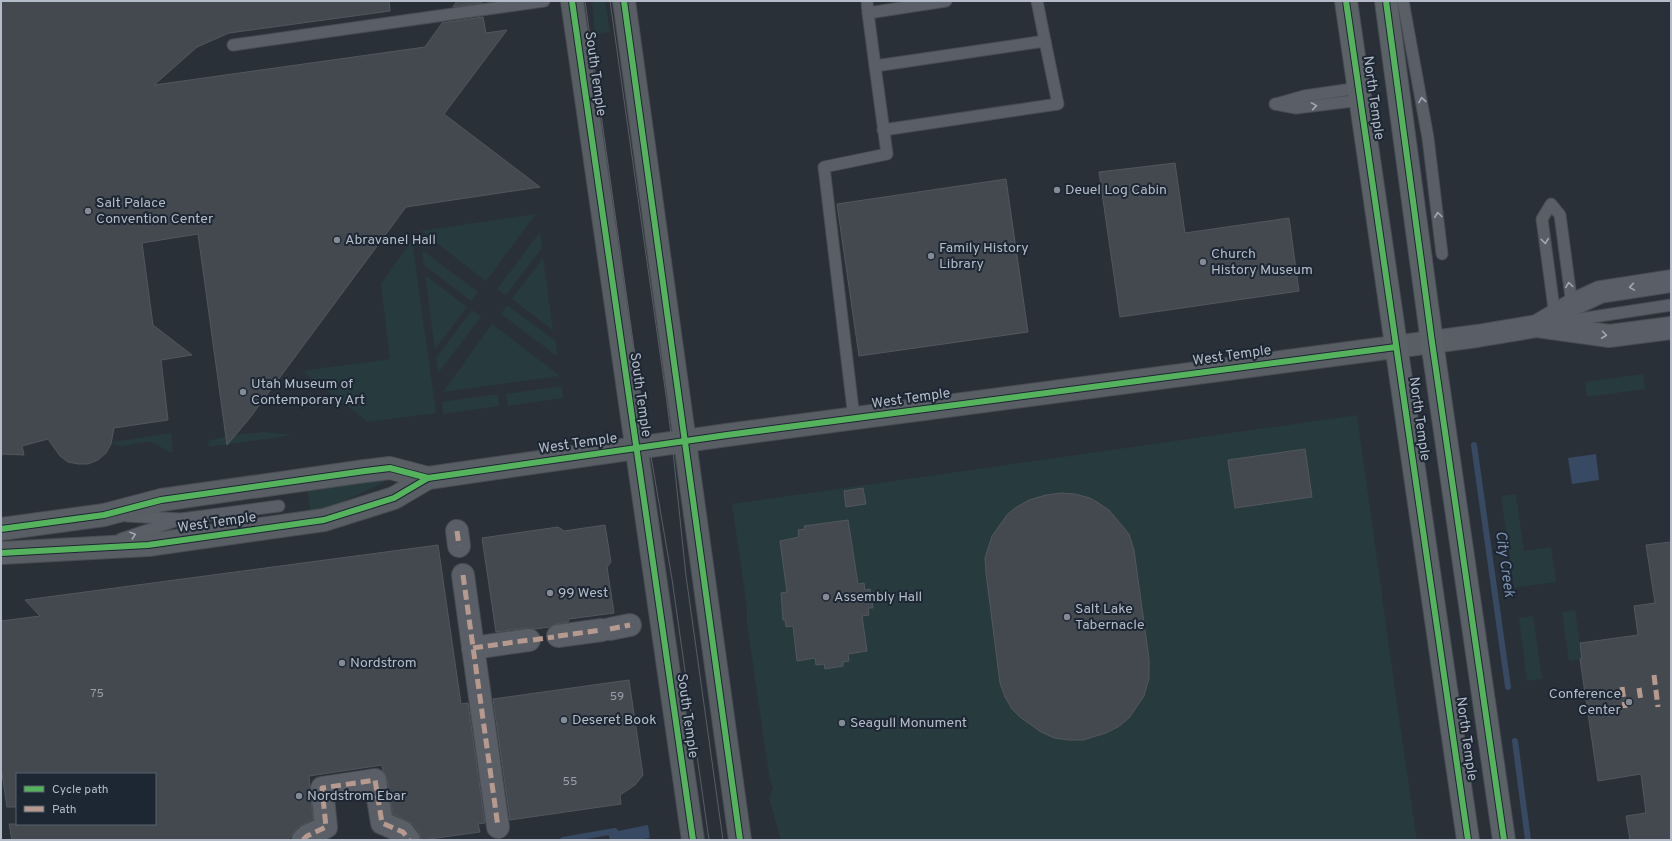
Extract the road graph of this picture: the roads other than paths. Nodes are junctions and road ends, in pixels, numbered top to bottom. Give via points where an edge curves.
1 (544, 1) edge
2 (572, 1) edge
3 (624, 1) edge
4 (867, 1) edge
5 (946, 1) edge
6 (1037, 1) edge
7 (1346, 1) edge
8 (1386, 1) edge
9 (1403, 1) edge
10 (868, 13) junction
11 (1045, 41) junction
12 (232, 45) dead end
13 (875, 66) junction
14 (1360, 94) junction
15 (883, 130) junction
16 (1442, 254) dead end
17 (1671, 281) edge
18 (1671, 305) edge
19 (1555, 316) junction
20 (1671, 328) edge
21 (1432, 342) junction
22 (1396, 347) junction
23 (854, 418) junction
24 (686, 441) junction
25 (636, 448) junction
26 (428, 478) junction
27 (279, 506) dead end
28 (104, 515) junction
29 (181, 519) junction
30 (1, 529) edge
31 (96, 548) junction
32 (1, 553) edge
33 (463, 574) dead end
34 (614, 628) dead end
35 (473, 648) junction
36 (498, 828) dead end
37 (303, 840) edge
38 (409, 840) edge
39 (692, 840) edge
40 (740, 840) edge
41 (1468, 840) edge
42 (1504, 840) edge

1 - 12 lane
2 - 25 main road, South Temple
3 - 24 main road
4 - 10 lane
5 - 10 lane
6 - 11 lane
7 - 14 main road, North Temple
8 - 21 main road, North Temple
16 -> 9 lane via 1428,138
10 - 13 lane
11 - 13 lane
11 - 15 lane via 1058,104
13 - 15 lane
14 -> 14 lane via 1304,96 1275,104 1296,108
14 - 22 main road, North Temple
15 - 23 lane via 887,154 824,167
17 -> 19 street, West Temple via 1600,292
18 - 19 lane
19 -> 19 lane via 1560,215 1551,204 1542,219
19 -> 20 street, West Temple via 1609,336
19 - 21 street, West Temple via 1477,336
21 - 22 main road, West Temple
21 - 42 main road, North Temple
22 - 23 main road, West Temple
22 - 41 main road, North Temple
23 - 24 main road, West Temple
24 - 25 main road, West Temple
24 - 40 main road
25 - 26 main road, West Temple
25 - 39 main road, South Temple
26 - 28 main road, West Temple via 390,468 161,500
26 - 31 main road, West Temple via 394,498 324,520 148,545
27 - 29 lane
28 - 29 lane
28 - 30 main road, West Temple
31 -> 29 lane
31 - 32 main road, West Temple
33 - 35 street
34 - 35 street
35 - 36 street
37 - 38 street via 326,827 322,788 375,780 382,823 402,832

